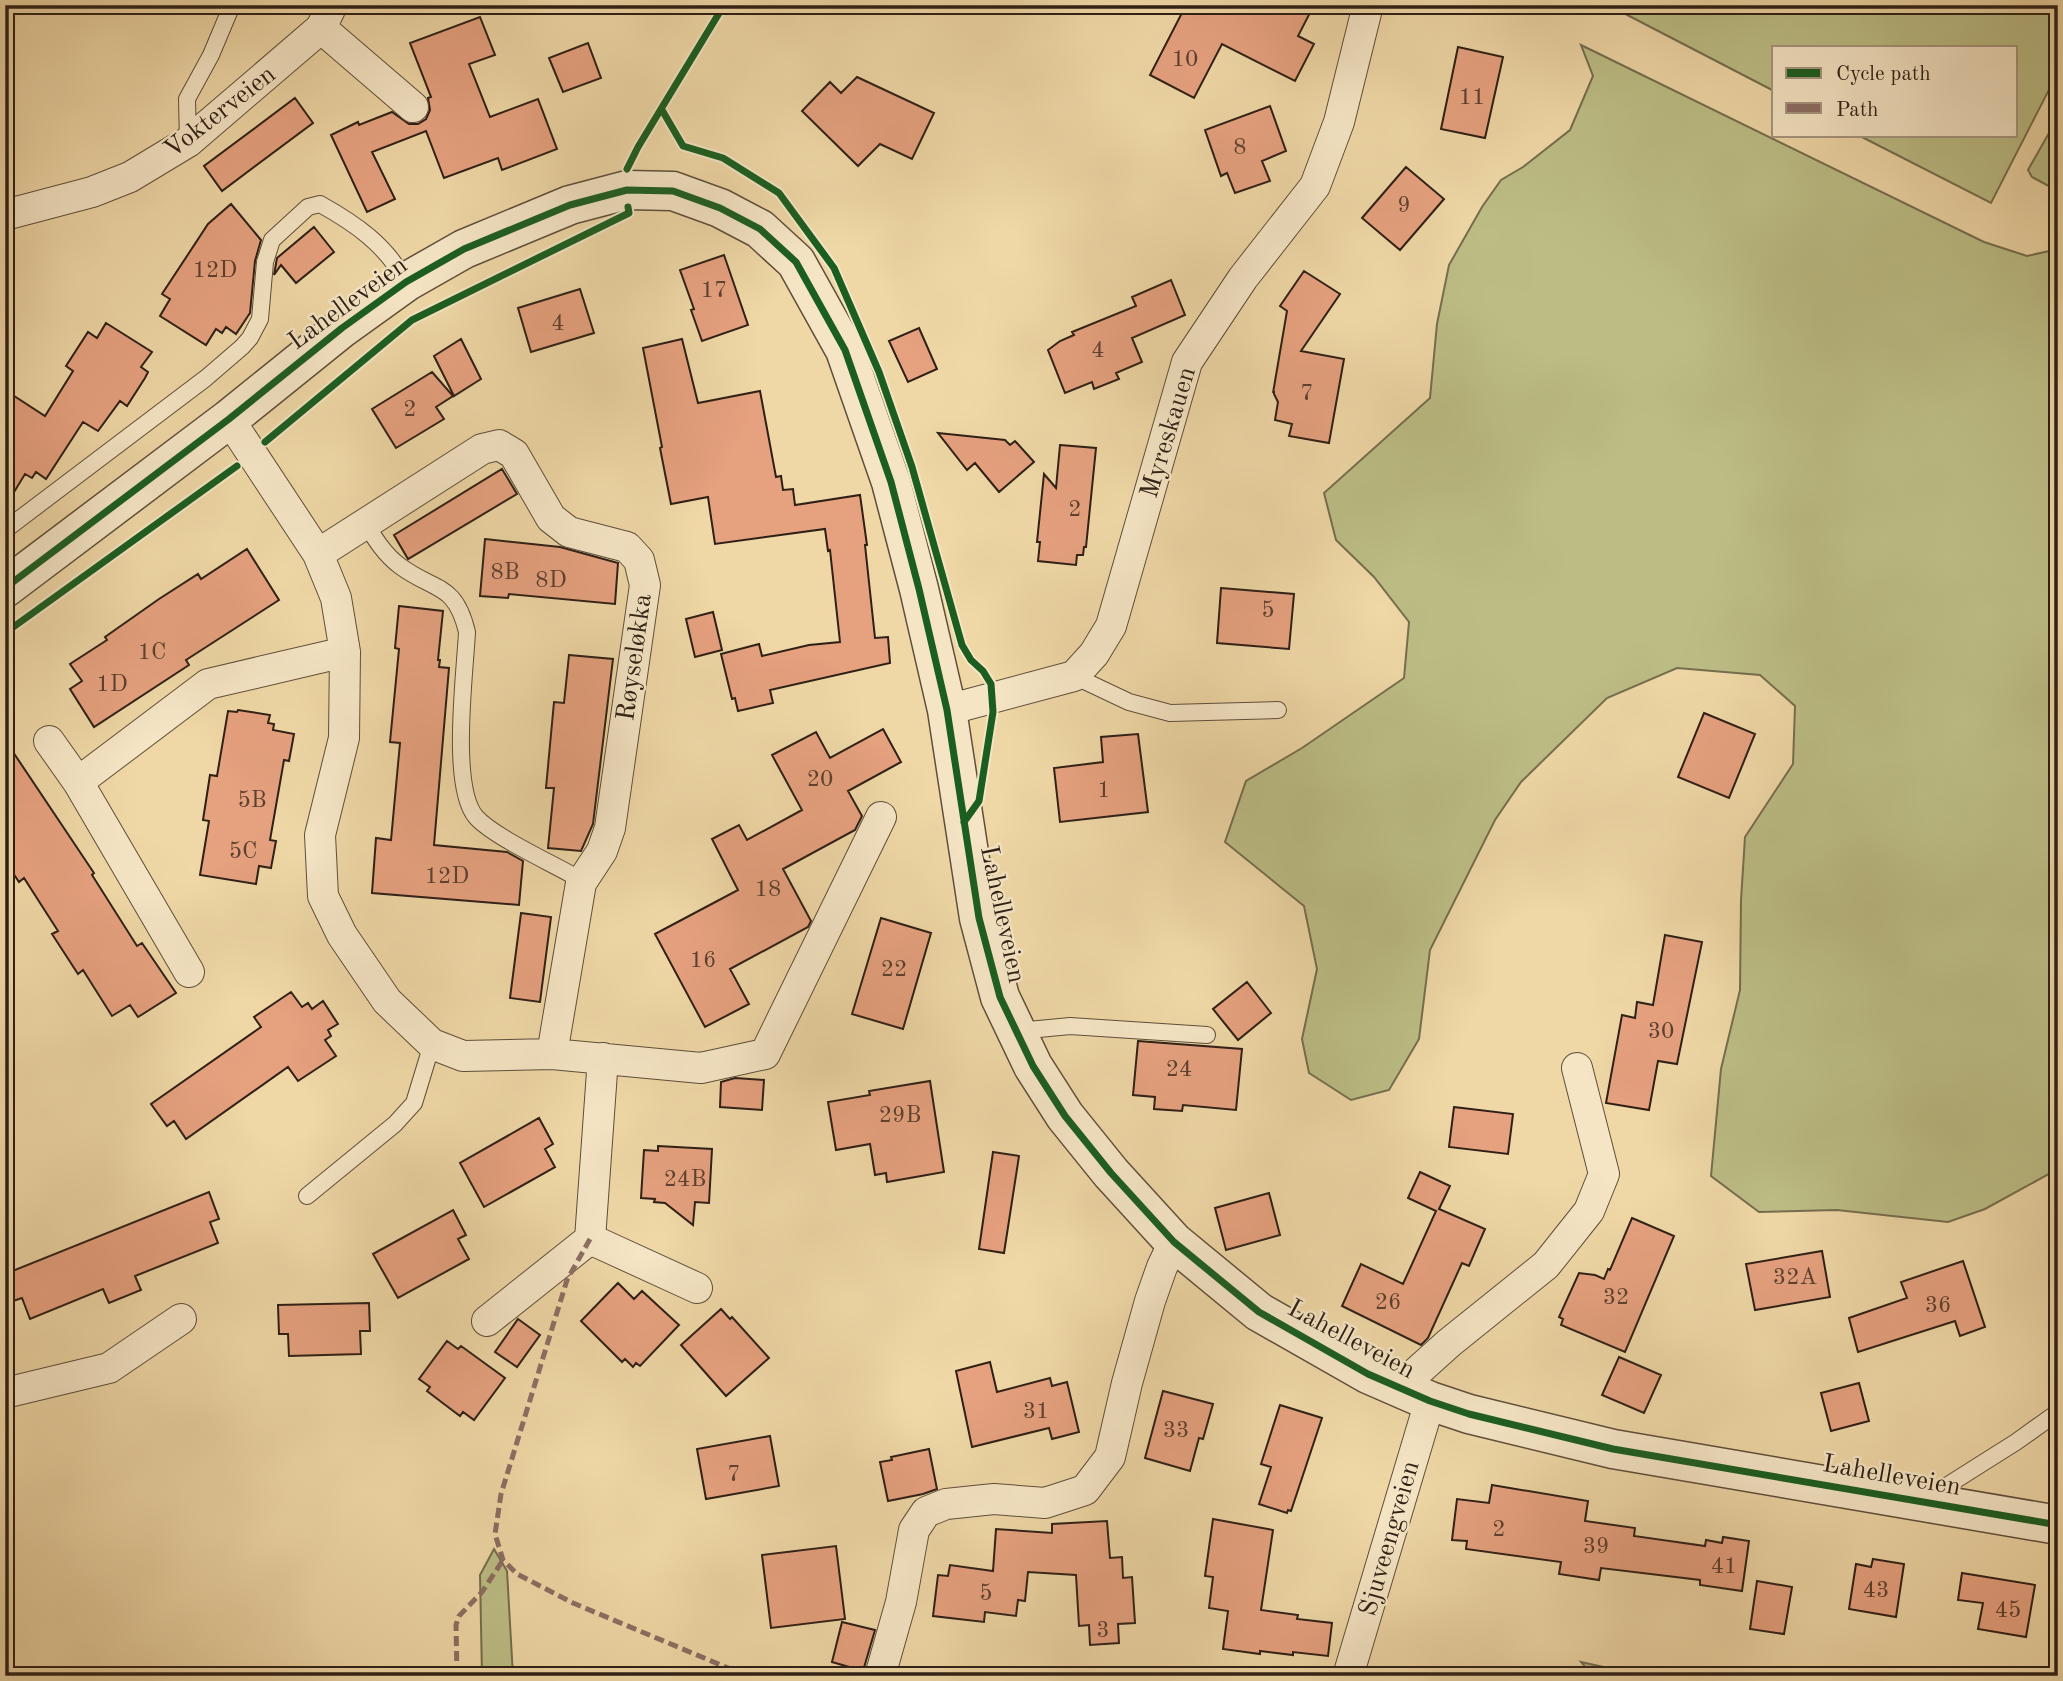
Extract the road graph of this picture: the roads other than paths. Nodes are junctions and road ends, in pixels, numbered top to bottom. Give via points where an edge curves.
1 (232, 5) edge
2 (1368, 5) edge
3 (326, 17) edge
4 (413, 107) dead end
5 (187, 142) junction
6 (5, 215) edge
7 (406, 282) junction
8 (229, 419) junction
9 (366, 524) junction
10 (5, 530) edge
11 (318, 554) junction
12 (5, 588) edge
13 (345, 652) junction
14 (1074, 676) junction
15 (947, 710) junction
16 (1279, 710) dead end
17 (49, 741) dead end
18 (78, 782) junction
19 (881, 817) dead end
20 (581, 883) junction
21 (189, 972) dead end
22 (1016, 1031) junction
23 (1207, 1035) dead end
24 (432, 1044) junction
25 (552, 1055) junction
26 (603, 1058) junction
27 (1577, 1068) dead end
28 (307, 1196) dead end
29 (590, 1239) junction
30 (1174, 1242) junction
31 (697, 1288) dead end
32 (181, 1319) dead end
33 (487, 1321) dead end
34 (5, 1393) edge
35 (1414, 1395) junction
36 (2058, 1412) edge
37 (1924, 1501) junction
38 (2058, 1525) edge
39 (880, 1676) edge
40 (1348, 1676) edge

1 - 5 lane via 187,99
2 - 14 street, Myreskauen via 1339,122 1315,186 1243,278 1186,362 1111,626
3 - 4 street
3 - 5 street, Vokterveien
5 - 6 street, Vokterveien via 130,177
7 - 8 street, Lahelleveien
7 - 10 lane via 382,246 350,221 320,204 308,207 269,245 260,319 242,347
7 - 15 street, Lahelleveien via 523,222 627,190 673,191 760,229 796,262 845,350 891,482
8 - 11 street
8 - 12 street, Lahelleveien
9 - 11 street, Røyseløkka
9 - 20 lane via 394,562 444,590 462,613 467,632 462,766 472,812 488,827
9 - 20 street, Røyseløkka via 482,449 499,445 514,454 551,519 569,532 627,547 639,560 645,585 610,828 602,851
11 - 13 street via 336,598
13 - 18 street via 208,684
13 - 24 street via 344,738 320,835 323,896 342,935 387,1001
14 - 15 street
14 - 16 lane via 1129,702 1170,713
15 - 22 street, Lahelleveien via 979,918 1000,998
17 - 18 street
18 - 21 street
19 - 26 street via 765,1054 701,1068
20 - 25 street, Røyseløkka
22 - 23 lane via 1070,1027
22 - 30 street, Lahelleveien via 1066,1116
24 - 25 street via 463,1056
24 - 28 lane via 414,1103
25 - 26 street
26 - 29 street
27 - 35 street, Lahelleveien via 1604,1174 1589,1211 1546,1265 1449,1343
29 - 31 street
29 - 33 street
30 - 35 street, Lahelleveien via 1259,1312
30 - 39 street via 1150,1301 1110,1457 1084,1490 1045,1503 994,1499 946,1504 926,1512 914,1530 901,1602
32 - 34 street via 109,1368
35 - 37 street, Lahelleveien via 1469,1414 1613,1449
35 - 40 street, Sjuveengveien
36 - 37 lane
37 - 38 street, Lahelleveien

